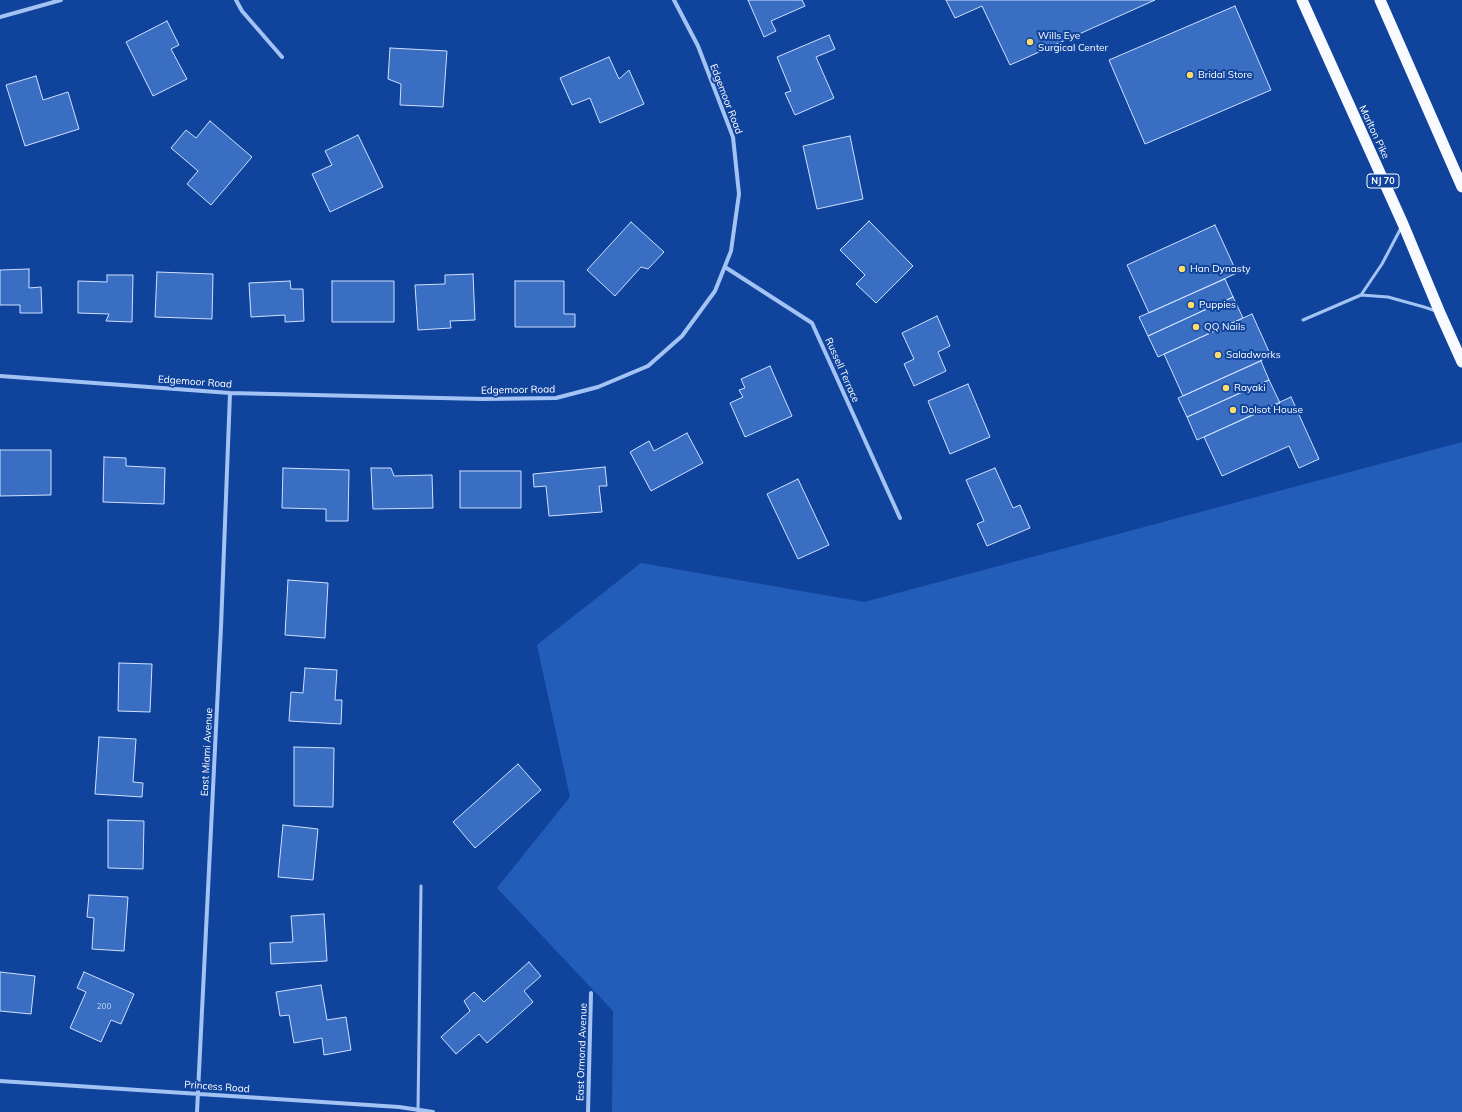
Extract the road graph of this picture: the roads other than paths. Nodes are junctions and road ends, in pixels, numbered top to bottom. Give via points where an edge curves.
1 (61, 0) edge
2 (236, 0) edge
3 (674, 0) edge
4 (1302, 0) edge
5 (1380, 0) edge
6 (0, 17) edge
7 (282, 57) dead end
8 (1459, 171) edge
9 (1462, 187) edge
10 (1403, 224) junction
11 (725, 267) junction
12 (1361, 295) junction
13 (1440, 313) junction
14 (1303, 320) dead end
15 (1462, 362) edge
16 (0, 376) edge
17 (230, 393) junction
18 (900, 518) dead end
19 (421, 886) dead end
20 (591, 993) dead end
21 (0, 1081) edge
22 (198, 1094) junction
23 (418, 1111) junction
24 (197, 1112) edge
25 (433, 1112) edge
26 (588, 1112) edge

1 - 6 street
2 - 7 street via 242,11
3 - 11 street, Edgemoor Road via 698,46 733,137 739,194 731,251
4 - 10 highway, Marlton Pike / NJ 70
5 - 8 highway
8 - 9 highway
10 - 12 lane via 1382,264
10 - 13 highway, Marlton Pike / NJ 70
11 - 17 street, Edgemoor Road via 715,291 682,336 648,366 598,387 556,398 482,399
11 - 18 street, Russell Terrace via 812,323
12 - 13 lane via 1388,297
12 - 14 lane
13 - 15 highway, Marlton Pike / NJ 70
16 - 17 street, Edgemoor Road
17 - 22 street, East Miami Avenue via 222,627
19 - 23 lane
20 - 26 street, East Ormond Avenue
21 - 22 street, Princess Road
22 - 23 street, Princess Road via 399,1107
22 - 24 street, East Miami Avenue
23 - 25 street, Princess Road

